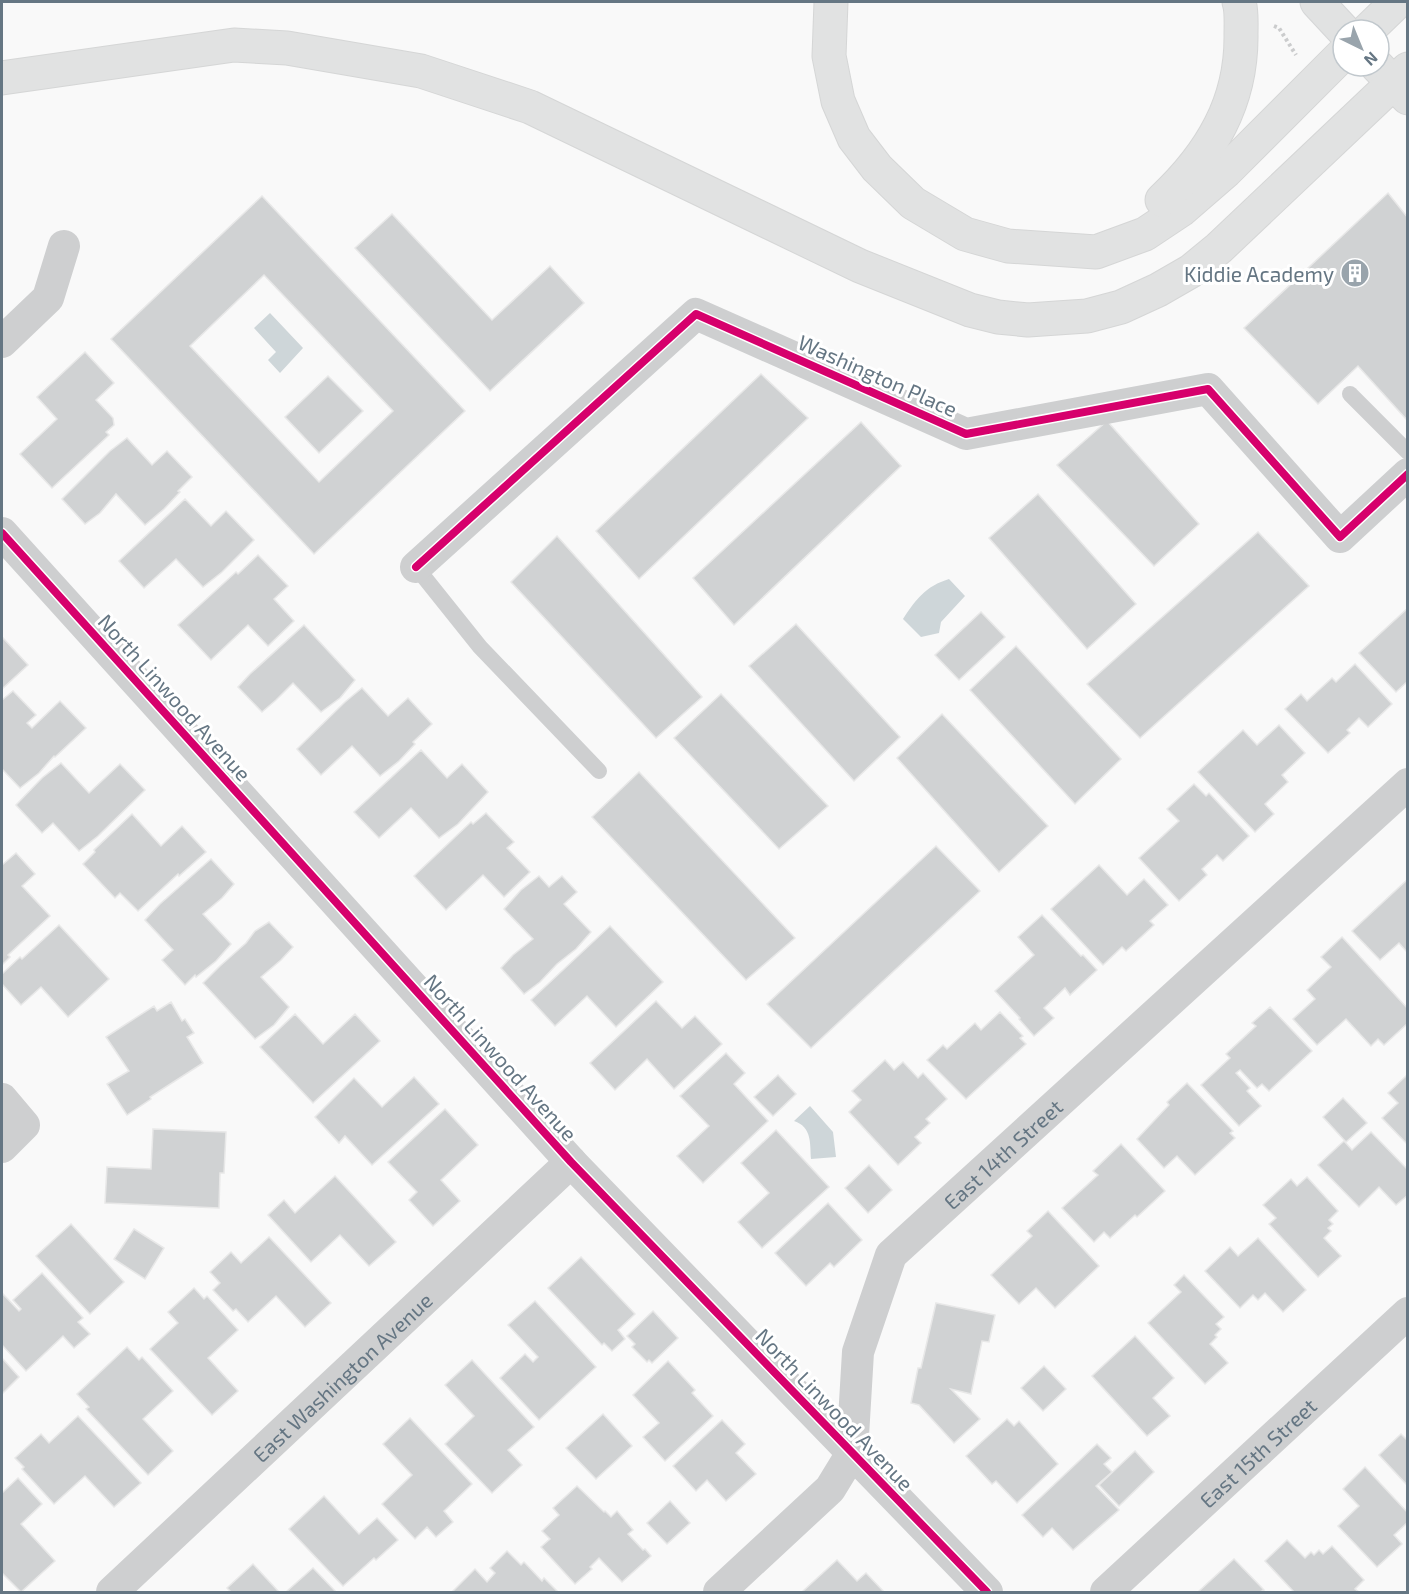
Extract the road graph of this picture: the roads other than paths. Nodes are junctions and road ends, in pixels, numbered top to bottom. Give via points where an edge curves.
1 (831, 2) edge
2 (1239, 2) edge
3 (1317, 2) edge
4 (1397, 2) edge
5 (1407, 12) edge
6 (1332, 18) edge
7 (1380, 18) edge
8 (1331, 66) edge
9 (2, 78) edge
10 (1396, 79) edge
11 (64, 246) dead end
12 (1055, 248) junction
13 (2, 342) edge
14 (1350, 394) dead end
15 (1407, 452) edge
16 (1407, 474) edge
17 (2, 533) edge
18 (416, 567) joint
19 (599, 771) dead end
20 (1407, 784) edge
21 (2, 1099) edge
22 (2, 1147) edge
23 (572, 1162) junction
24 (1407, 1313) edge
25 (852, 1454) junction
26 (112, 1593) edge
27 (719, 1593) edge
28 (987, 1593) edge
29 (1106, 1593) edge

1 - 12 main road via 829,56 838,101 854,138 876,168 913,203 965,234 1008,246
2 - 12 main road via 1241,58 1230,106 1208,149 1162,200 1131,220
3 - 6 main road
4 - 5 main road
4 - 7 main road
8 - 12 main road via 1226,171 1145,234 1096,252
9 - 10 main road via 234,45 287,48 421,71 530,107 860,266 970,310 1028,320 1086,316 1121,307 1191,271
11 - 13 street via 48,297
14 - 15 lane
16 - 18 street, Washington Place via 1340,537 1208,389 966,434 696,314
17 - 23 street, North Linwood Avenue
18 - 19 lane via 480,647
20 - 25 street, East 14th Street via 891,1255 858,1352
21 - 22 street via 24,1125
23 - 25 street, North Linwood Avenue
23 - 26 street, East Washington Avenue
24 - 29 street, East 15th Street
25 - 27 street, East 14th Street via 831,1489
25 - 28 street, North Linwood Avenue

